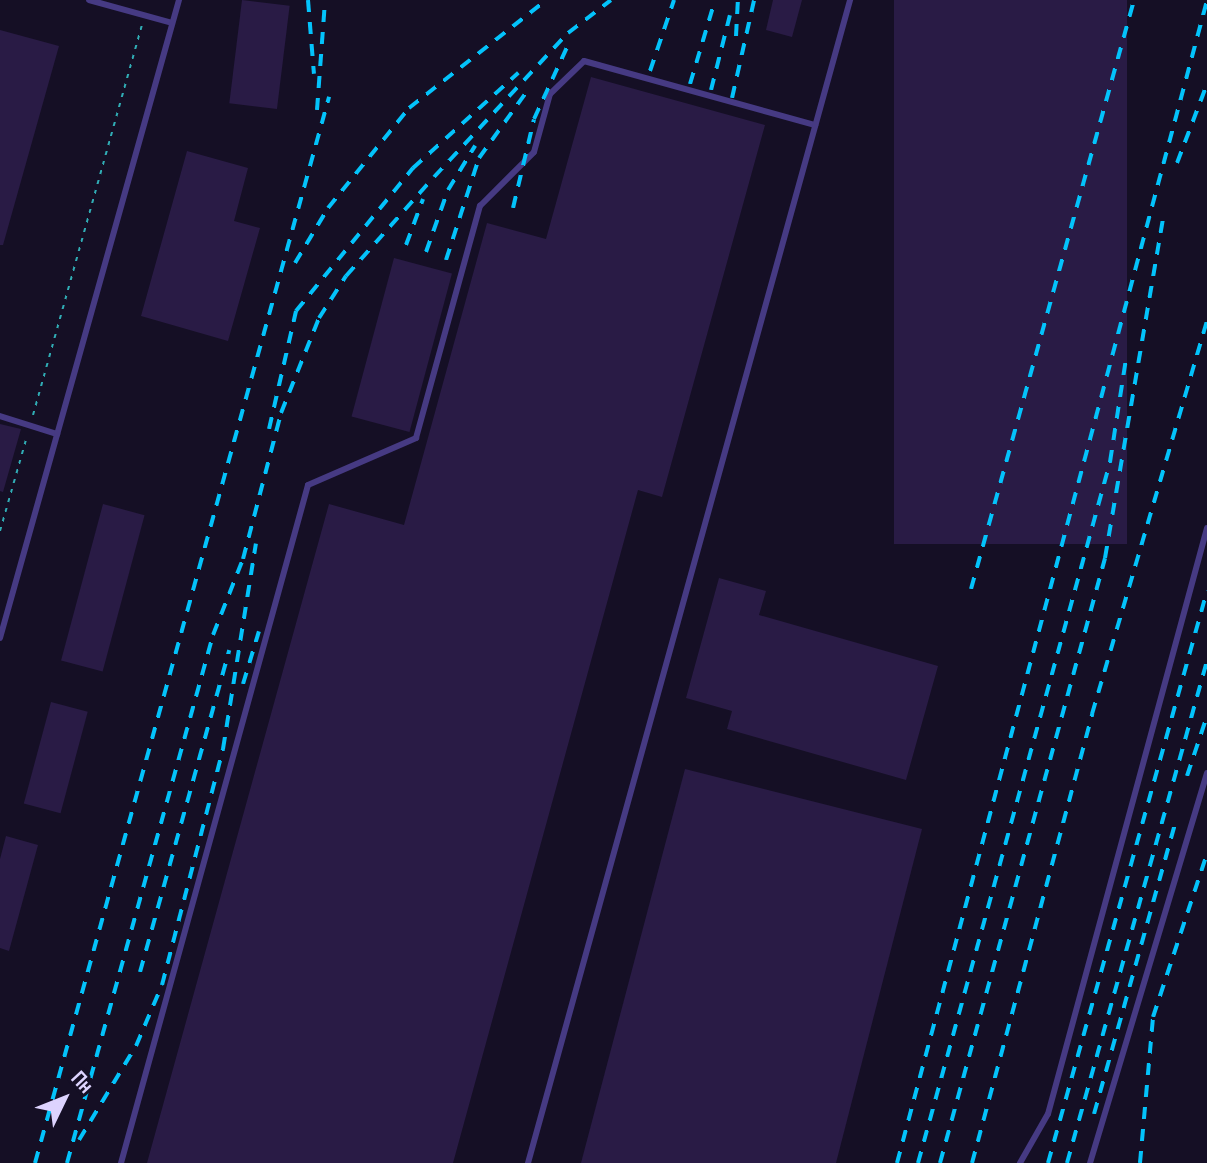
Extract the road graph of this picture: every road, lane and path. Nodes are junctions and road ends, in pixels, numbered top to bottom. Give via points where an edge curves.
1 (89, 0) edge
2 (179, 0) edge
3 (850, 0) edge
4 (144, 16) junction
5 (172, 23) junction
6 (815, 125) junction
7 (0, 416) edge
8 (30, 425) junction
9 (57, 434) junction
10 (1207, 528) edge
11 (0, 531) edge
12 (0, 638) edge
13 (1207, 773) edge
14 (121, 1163) edge
15 (528, 1163) edge
16 (1020, 1163) edge
17 (1090, 1163) edge

1 - 4 lane
2 - 5 lane
3 - 6 lane
4 - 5 lane
4 - 8 path
5 - 9 lane
6 - 14 lane via 584,61 550,94 534,152 480,206 416,438 308,485
6 - 15 lane
7 - 8 lane
8 - 9 lane
8 - 11 path
9 - 12 lane
10 - 16 lane via 1048,1114
13 - 17 lane

